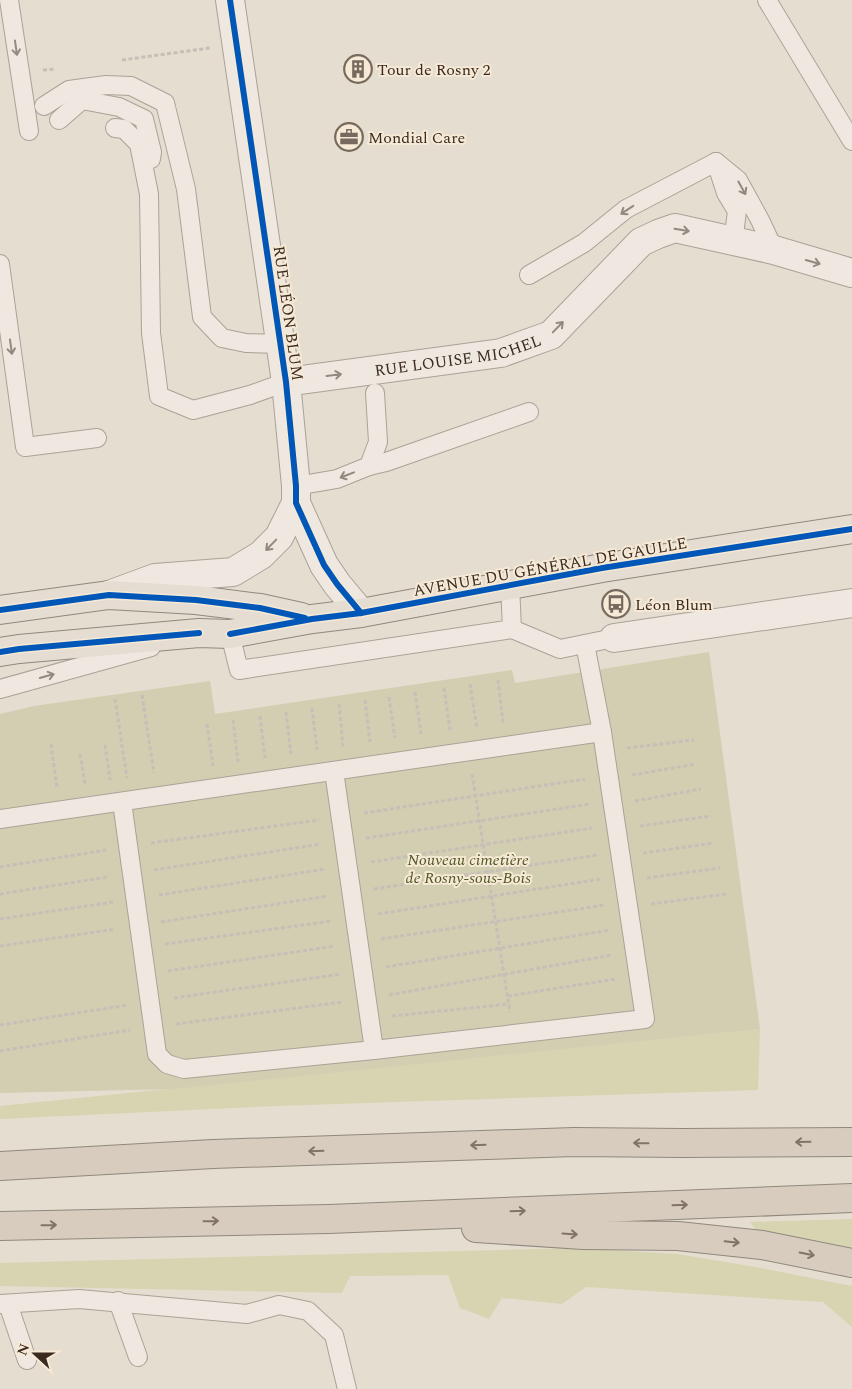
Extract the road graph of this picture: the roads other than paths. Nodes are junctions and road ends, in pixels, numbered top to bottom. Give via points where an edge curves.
1 (9, 0) edge
2 (230, 0) edge
3 (767, 0) edge
4 (44, 106) dead end
5 (59, 120) dead end
6 (114, 128) dead end
7 (29, 132) dead end
8 (852, 141) edge
9 (716, 162) junction
10 (149, 194) junction
11 (729, 239) junction
12 (774, 250) junction
13 (0, 264) edge
14 (852, 273) edge
15 (529, 274) dead end
16 (280, 344) junction
17 (286, 382) junction
18 (375, 393) dead end
19 (529, 412) dead end
20 (97, 438) dead end
21 (369, 466) junction
22 (296, 495) junction
23 (852, 529) edge
24 (510, 586) junction
25 (109, 595) junction
26 (852, 603) edge
27 (0, 610) edge
28 (361, 613) junction
29 (312, 619) junction
30 (512, 629) junction
31 (199, 633) junction
32 (230, 634) junction
33 (614, 638) joint
34 (585, 644) junction
35 (0, 652) edge
36 (0, 689) edge
37 (602, 732) junction
38 (333, 771) junction
39 (122, 802) junction
40 (0, 819) edge
41 (374, 1050) junction
42 (852, 1142) edge
43 (0, 1166) edge
44 (852, 1198) edge
45 (329, 1219) junction
46 (0, 1226) edge
47 (852, 1263) edge
48 (118, 1302) junction
49 (4, 1304) edge
50 (138, 1357) dead end
51 (27, 1360) dead end
52 (348, 1389) edge

1 -> 7 lane
2 - 16 street, RUE LÉON BLUM
3 - 8 lane
4 - 16 lane via 69,90 106,84 130,86 165,103 186,189 202,317 222,338 246,343
5 - 10 lane via 82,100 119,107 144,119 152,152
6 - 10 lane via 124,129 139,144
9 - 11 lane via 726,193 737,211
9 -> 12 lane via 738,180
9 -> 15 lane via 626,209 584,243
10 - 17 lane via 151,333 159,396 193,410
11 - 12 street, RUE LOUISE MICHEL
17 -> 11 street, RUE LOUISE MICHEL via 501,353 551,335 641,242 675,228
12 -> 14 street, RUE LOUISE MICHEL
13 -> 20 lane via 25,447
16 - 17 street, RUE LÉON BLUM
17 - 22 street, RUE LÉON BLUM
18 - 21 lane via 378,442
19 - 21 lane
21 -> 22 lane
22 -> 25 street via 278,537 261,555 233,572 155,578
22 - 28 street, RUE LÉON BLUM via 324,564
23 - 24 main road, AVENUE DU GÉNÉRAL DE GAULLE via 602,568
24 - 28 main road, AVENUE DU GÉNÉRAL DE GAULLE
24 - 30 lane
25 - 27 main road, AVENUE DU GÉNÉRAL DE GAULLE
25 - 29 main road, AVENUE DU GÉNÉRAL DE GAULLE via 196,600
26 - 33 street
28 - 29 main road, AVENUE DU GÉNÉRAL DE GAULLE
29 - 32 main road, AVENUE DU GÉNÉRAL DE GAULLE
30 - 32 lane via 239,670
30 - 34 lane via 560,649
31 - 32 main road, AVENUE DU GÉNÉRAL DE GAULLE
31 - 35 main road, AVENUE DU GÉNÉRAL DE GAULLE
36 -> 31 lane
33 - 34 lane
34 - 37 lane
37 - 38 lane
37 - 41 lane via 645,1019
38 - 39 lane
38 - 41 lane
39 - 40 lane
39 - 41 lane via 157,1054 166,1064 184,1069
42 -> 43 highway via 574,1142 213,1154
45 -> 44 highway
46 -> 45 highway
45 -> 47 highway via 583,1235 678,1236 762,1246
48 - 49 lane via 79,1299
48 - 50 lane
48 - 52 lane via 247,1314 279,1305 308,1311 334,1335
49 - 51 lane

